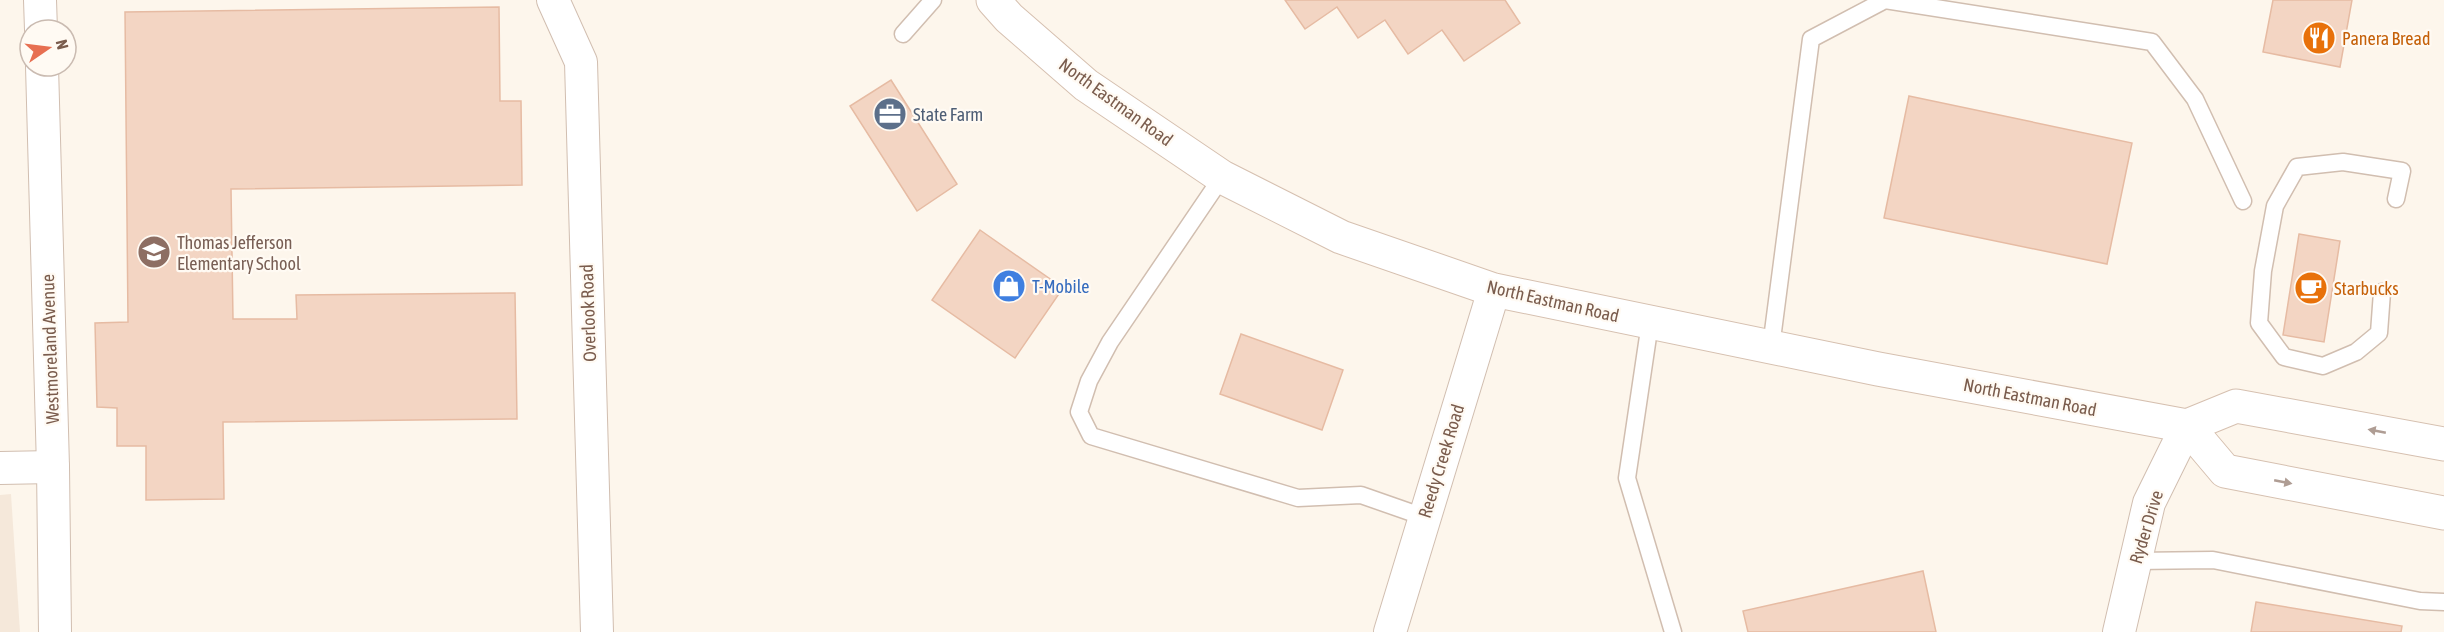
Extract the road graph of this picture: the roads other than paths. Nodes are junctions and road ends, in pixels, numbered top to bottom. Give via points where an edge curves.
1 (40, 0) edge
2 (553, 0) edge
3 (933, 0) edge
4 (993, 0) edge
5 (40, 18) edge
6 (903, 34) dead end
7 (42, 78) edge
8 (1222, 177) junction
9 (2396, 199) dead end
10 (2243, 201) dead end
11 (1494, 290) junction
12 (2382, 292) dead end
13 (1650, 322) junction
14 (1771, 347) junction
15 (2187, 426) junction
16 (2444, 444) edge
17 (53, 467) junction
18 (0, 468) edge
19 (2444, 513) edge
20 (1424, 517) junction
21 (2135, 561) junction
22 (2444, 602) edge
23 (55, 632) edge
24 (597, 632) edge
25 (1390, 632) edge
26 (1673, 632) edge
27 (2119, 632) edge

1 - 5 street
2 - 24 street, Overlook Road via 581,62
3 - 6 lane
4 - 8 main road, North Eastman Road via 1086,85
7 - 17 street, Westmoreland Avenue
8 - 11 main road, North Eastman Road via 1341,237
8 - 20 lane via 1110,342 1089,381 1079,412 1091,436 1298,498 1361,495
9 - 12 lane via 2402,171 2343,162 2297,167 2275,206 2259,323 2284,357 2323,366 2356,352 2379,333
10 - 14 lane via 2195,99 2152,42 1885,0 1811,39
11 - 13 main road, North Eastman Road
11 - 20 street, Reedy Creek Road
13 - 14 main road, North Eastman Road
13 - 26 lane via 1627,478
14 - 15 main road, North Eastman Road
16 -> 15 main road via 2236,406
15 -> 19 main road via 2225,471
15 - 21 street, Ryder Drive via 2149,503
17 - 18 street
17 - 23 street, Westmoreland Avenue
20 - 25 street, Reedy Creek Road
21 - 22 lane via 2213,560 2420,601
21 - 27 street, Ryder Drive

